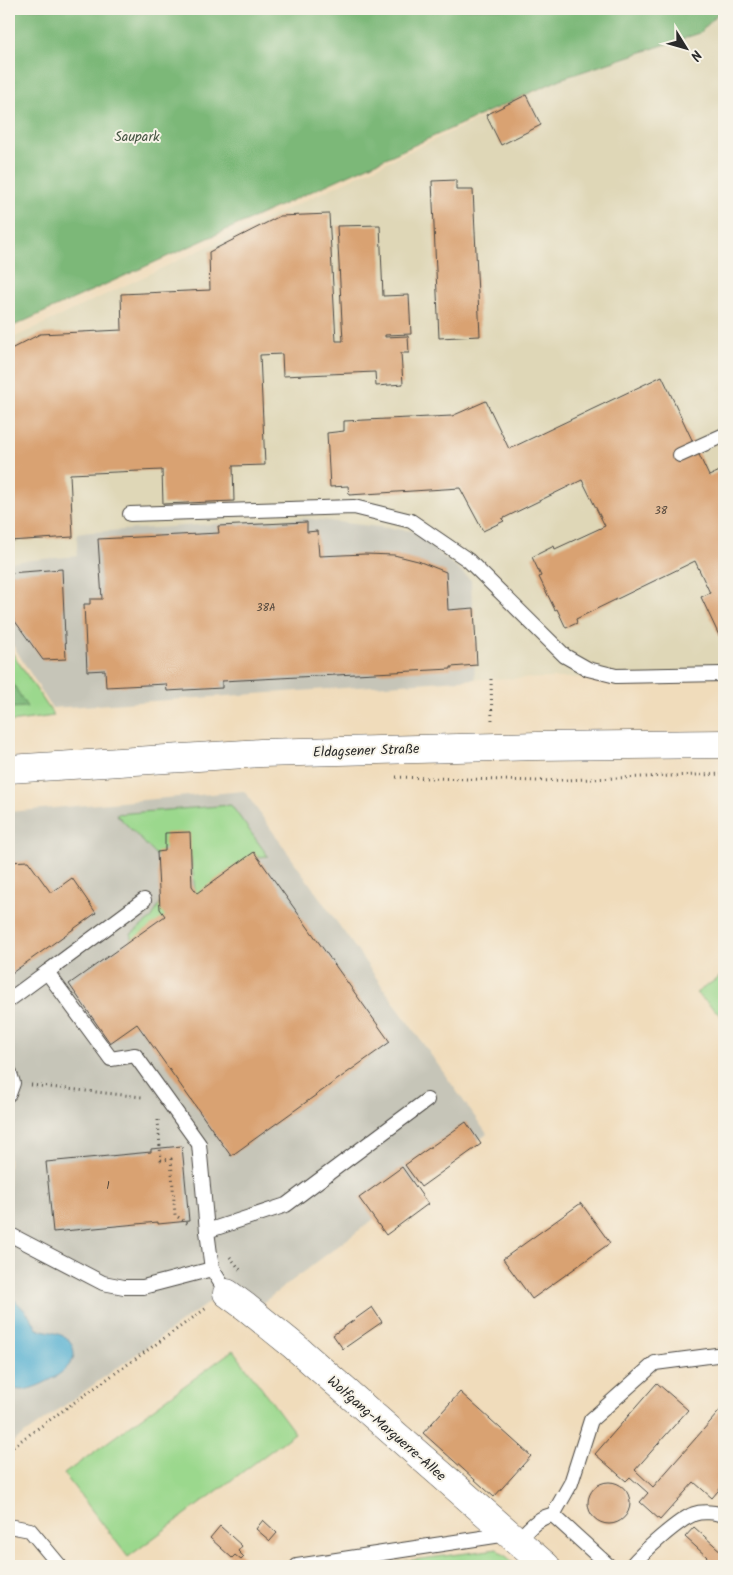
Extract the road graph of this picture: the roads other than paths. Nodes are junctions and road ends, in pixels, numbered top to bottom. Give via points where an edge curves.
1 (724, 435) edge
2 (680, 455) dead end
3 (130, 514) dead end
4 (724, 674) edge
5 (724, 744) edge
6 (9, 770) edge
7 (144, 900) dead end
8 (47, 972) junction
9 (9, 1000) edge
10 (427, 1100) dead end
11 (206, 1231) junction
12 (9, 1234) edge
13 (212, 1269) junction
14 (227, 1293) joint
15 (724, 1354) edge
16 (553, 1515) junction
17 (724, 1516) edge
18 (9, 1526) edge
19 (513, 1537) junction
20 (60, 1566) edge
21 (297, 1566) edge
22 (546, 1566) edge
23 (609, 1566) edge
24 (630, 1566) edge

1 - 2 lane
3 - 4 lane via 354,506 412,521 468,560 565,656 588,669 616,676
5 - 6 main road, Eldagsener Straße via 261,753
7 - 8 lane
8 - 9 lane
8 - 11 lane via 111,1059 135,1055 162,1100 200,1144
10 - 11 lane via 286,1205
11 - 13 lane
12 - 13 lane via 104,1283 124,1287 143,1287
13 - 14 lane
14 - 19 main road, Wolfgang-Marguerre-Allee via 294,1346
15 - 16 lane via 655,1363 592,1420 571,1483
16 - 19 lane via 545,1516
16 - 23 lane
17 - 24 lane via 696,1513 684,1519
18 - 20 lane via 30,1530
19 - 21 lane
19 - 22 main road, Wolfgang-Marguerre-Allee

